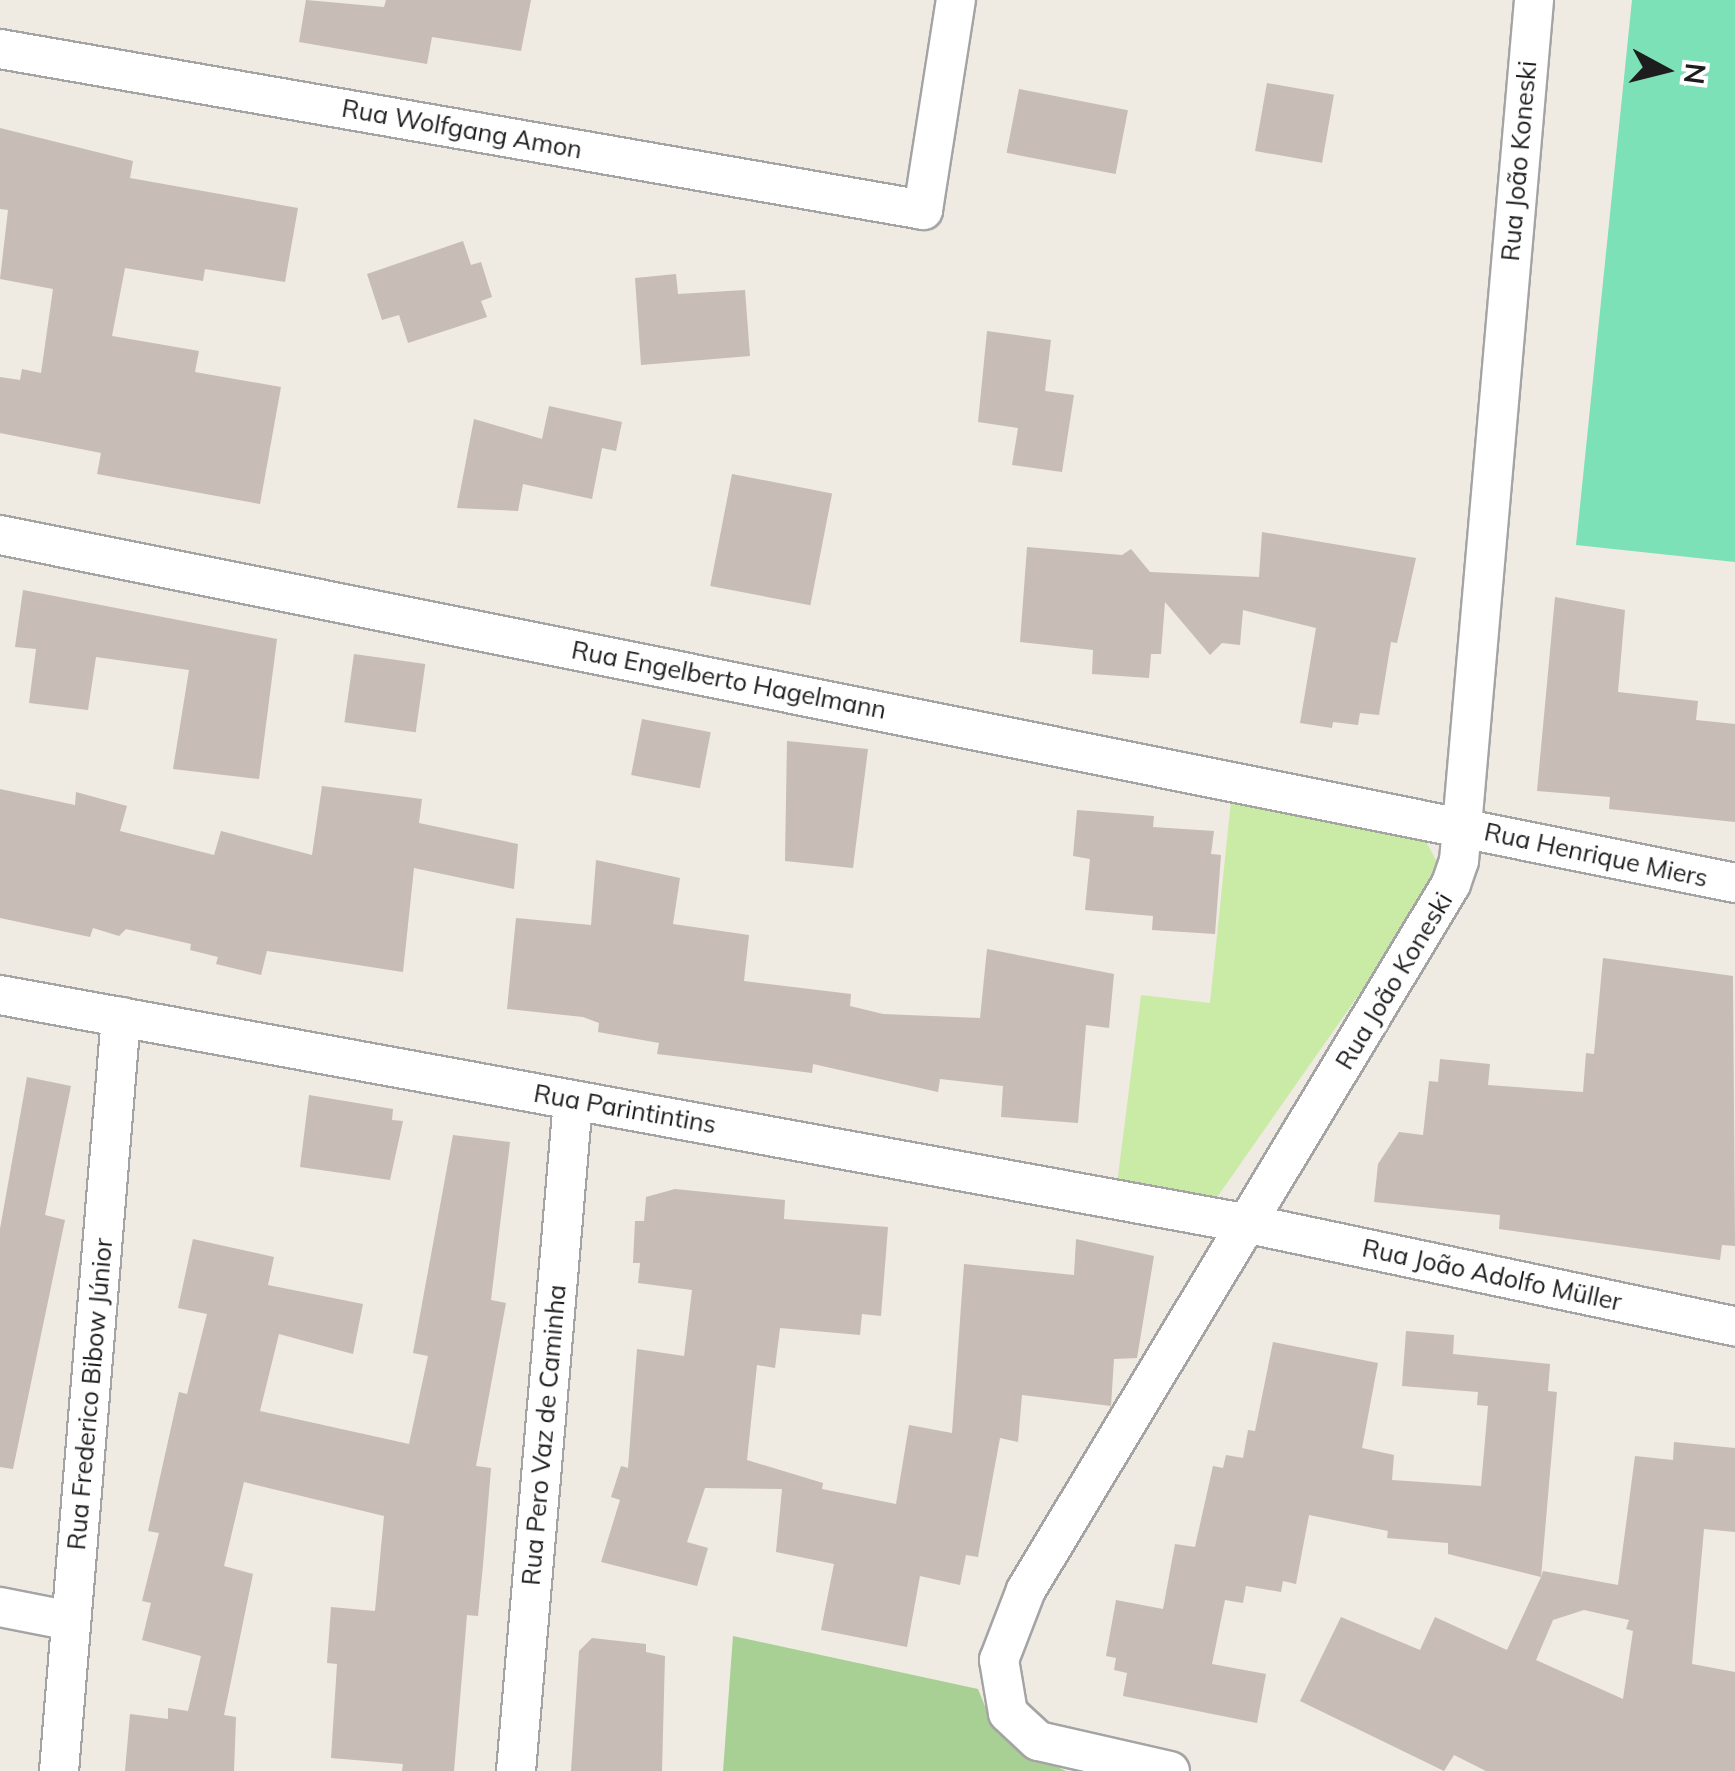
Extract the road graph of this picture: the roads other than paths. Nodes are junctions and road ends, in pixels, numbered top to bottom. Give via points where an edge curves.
1 (956, 0) edge
2 (1534, 0) edge
3 (0, 49) edge
4 (0, 535) edge
5 (1457, 826) junction
6 (1735, 884) edge
7 (0, 995) edge
8 (121, 1017) junction
9 (573, 1100) junction
10 (1249, 1224) junction
11 (1735, 1326) edge
12 (0, 1607) edge
13 (71, 1621) junction
14 (59, 1771) edge
15 (516, 1771) edge
16 (1170, 1771) edge

1 - 3 street, Rua Wolfgang Amon via 924,210
2 - 5 street, Rua João Koneski
4 - 5 street, Rua Engelberto Hagelmann
5 - 6 street, Rua Henrique Miers
5 - 10 street, Rua João Koneski via 1452,884
7 - 8 street, Rua Parintintins
8 - 9 street, Rua Parintintins
8 - 13 street, Rua Frederico Bibow Júnior
9 - 10 street, Rua Parintintins
9 - 15 street, Rua Pero Vaz de Caminha
10 - 11 street, Rua João Adolfo Müller
10 - 16 street, Rua João Koneski via 1026,1590 999,1660 1008,1714 1038,1741
12 - 13 street
13 - 14 street, Rua Frederico Bibow Júnior

